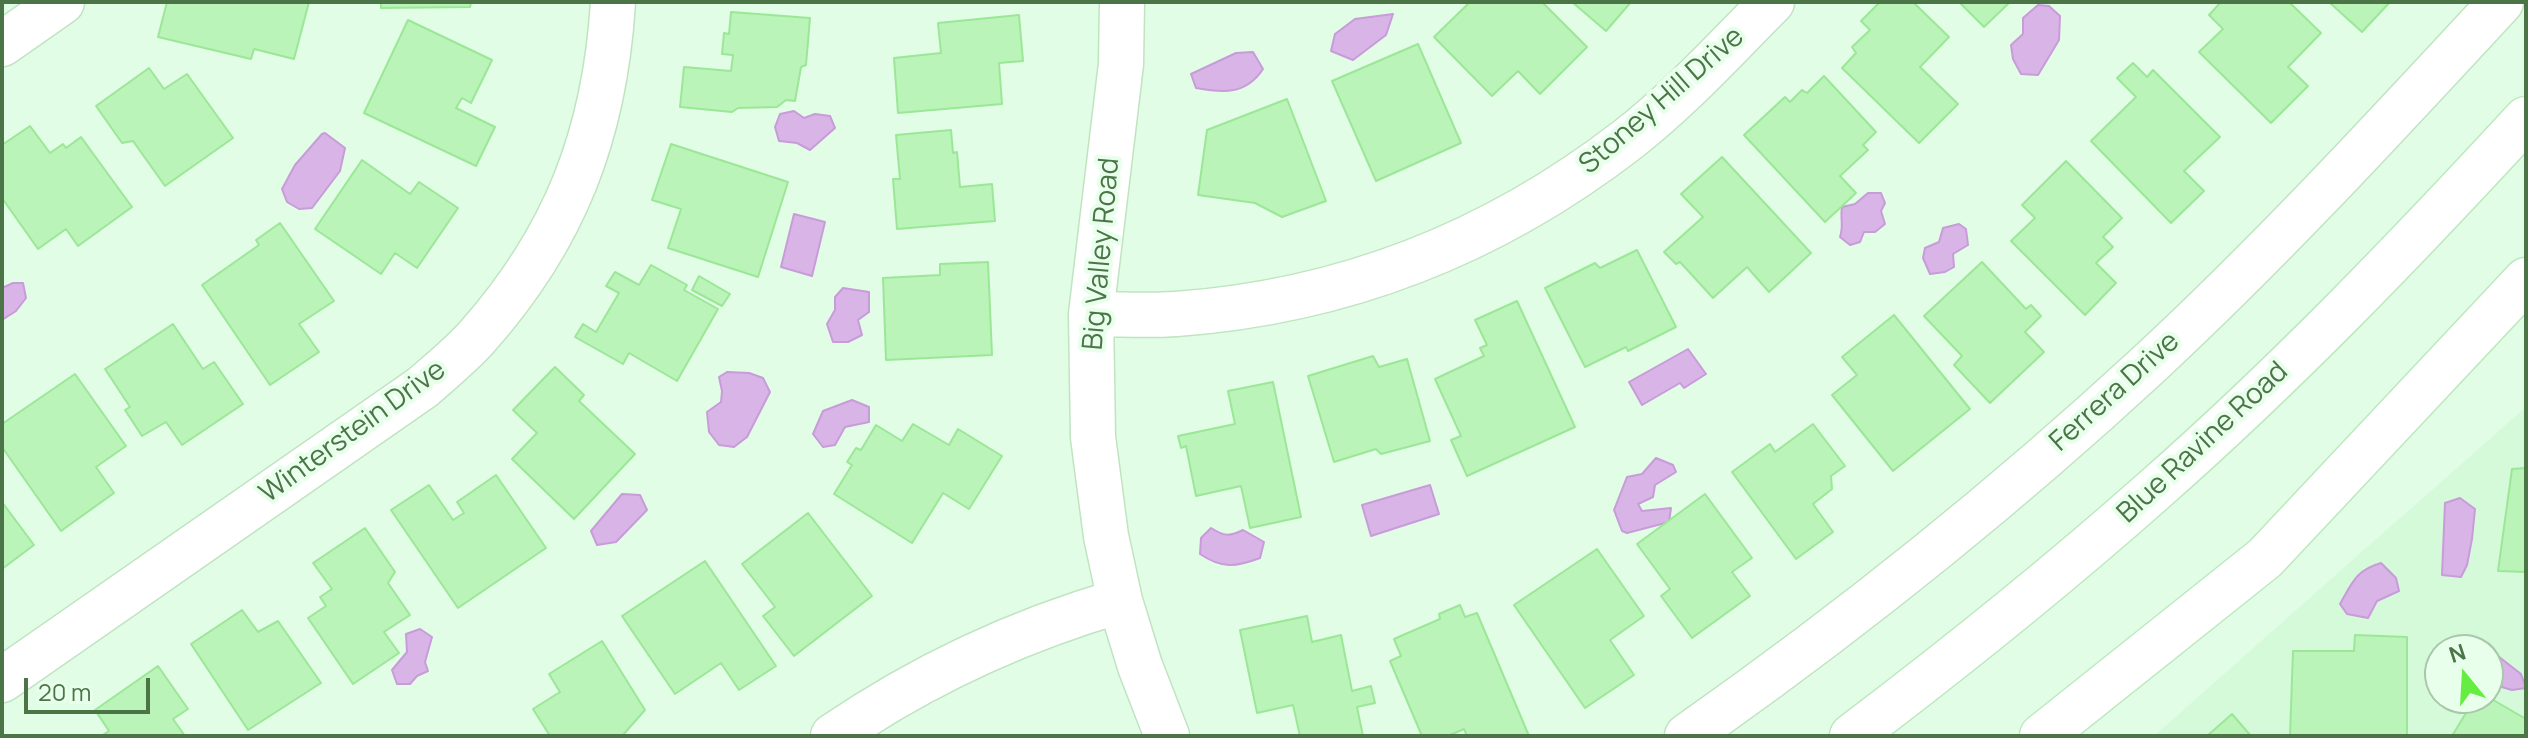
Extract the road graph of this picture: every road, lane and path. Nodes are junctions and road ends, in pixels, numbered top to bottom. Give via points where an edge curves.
1 (62, 2) edge
2 (613, 2) edge
3 (1122, 2) edge
4 (1772, 2) edge
5 (2501, 2) edge
6 (2, 44) edge
7 (2526, 119) edge
8 (2526, 280) edge
9 (1091, 314) junction
10 (1120, 601) junction
11 (2, 680) edge
12 (833, 736) edge
13 (1167, 736) edge
14 (1687, 736) edge
15 (1852, 736) edge
16 (2042, 736) edge

1 - 6 street
2 - 11 street, Winterstein Drive via 610,54 585,158 557,223 521,284 476,339 423,387
3 - 9 street, Big Valley Road via 1121,64
4 - 9 street, Stoney Hill Drive via 1630,138 1563,187 1492,229 1337,288 1174,314
5 - 14 street, Ferrera Drive via 2316,202 2148,365 1971,520 1788,665
7 - 15 street, Blue Ravine Road via 2329,326 2154,490 1972,645
8 - 16 street via 2265,558
9 - 10 street, Big Valley Road via 1093,437
10 - 12 street via 982,650 904,690
10 - 13 street, Big Valley Road

